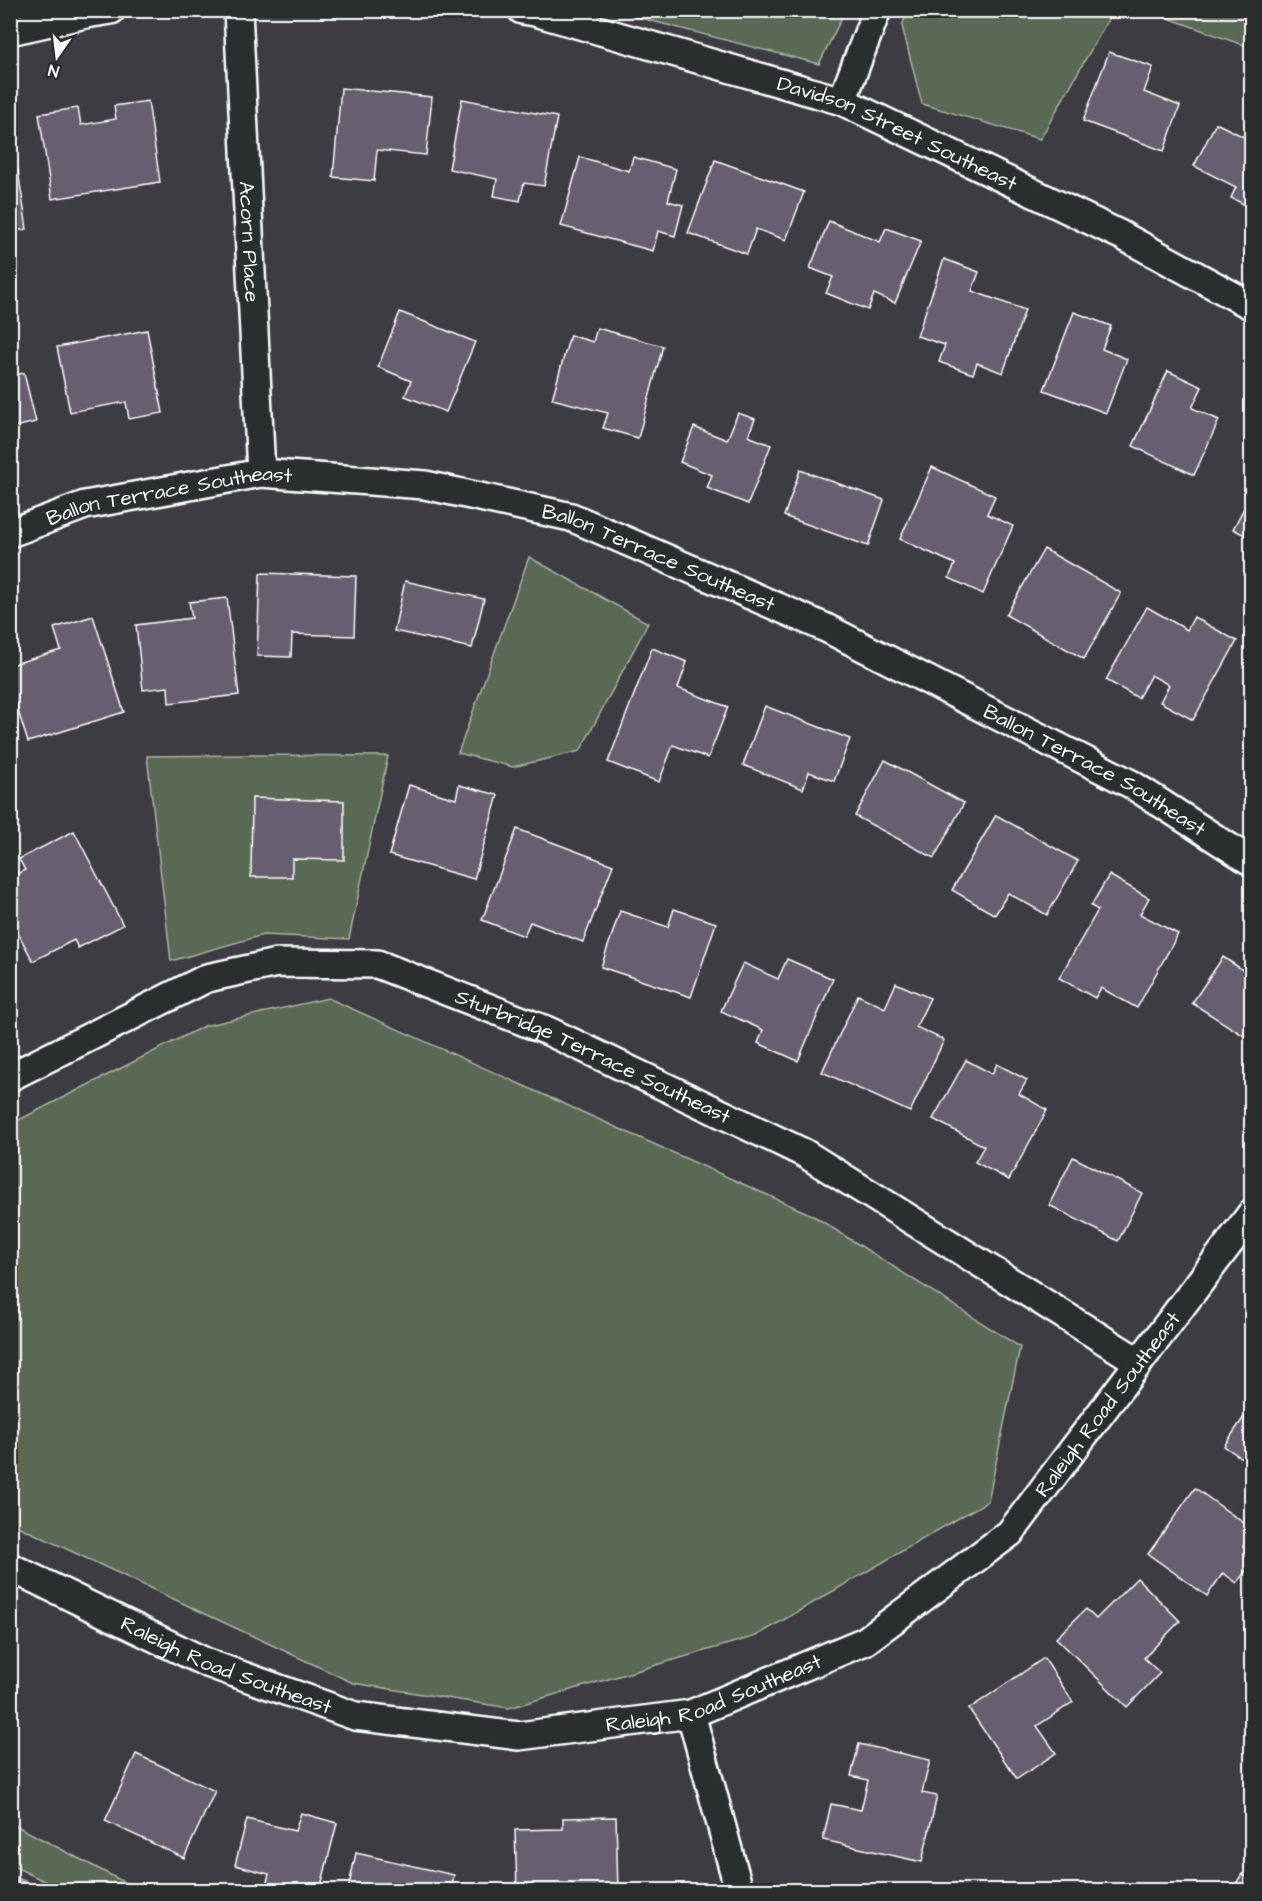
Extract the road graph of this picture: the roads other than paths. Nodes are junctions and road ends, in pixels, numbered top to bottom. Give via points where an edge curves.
1 (111, 10) edge
2 (238, 10) edge
3 (522, 10) edge
4 (877, 10) edge
5 (10, 31) edge
6 (842, 100) junction
7 (1251, 306) edge
8 (261, 473) junction
9 (10, 533) edge
10 (1251, 862) edge
11 (10, 1077) edge
12 (1251, 1213) edge
13 (1139, 1362) junction
14 (10, 1567) edge
15 (691, 1714) junction
16 (739, 1890) edge

1 - 5 street
2 - 8 street, Acorn Place
3 - 6 street, Davidson Street Southeast
4 - 6 street
6 - 7 street, Davidson Street Southeast via 1121,235
8 - 9 street, Ballon Terrace Southeast via 85,505
8 - 10 street, Ballon Terrace Southeast via 425,485 571,517 826,628 1131,784
11 - 13 street, Sturbridge Terrace Southeast via 207,978 277,963 377,964 548,1031 804,1153
12 - 13 street, Raleigh Road Southeast
13 - 15 street, Raleigh Road Southeast via 1010,1533 865,1641
14 - 15 street, Raleigh Road Southeast via 207,1663 355,1716 519,1736
15 - 16 street

